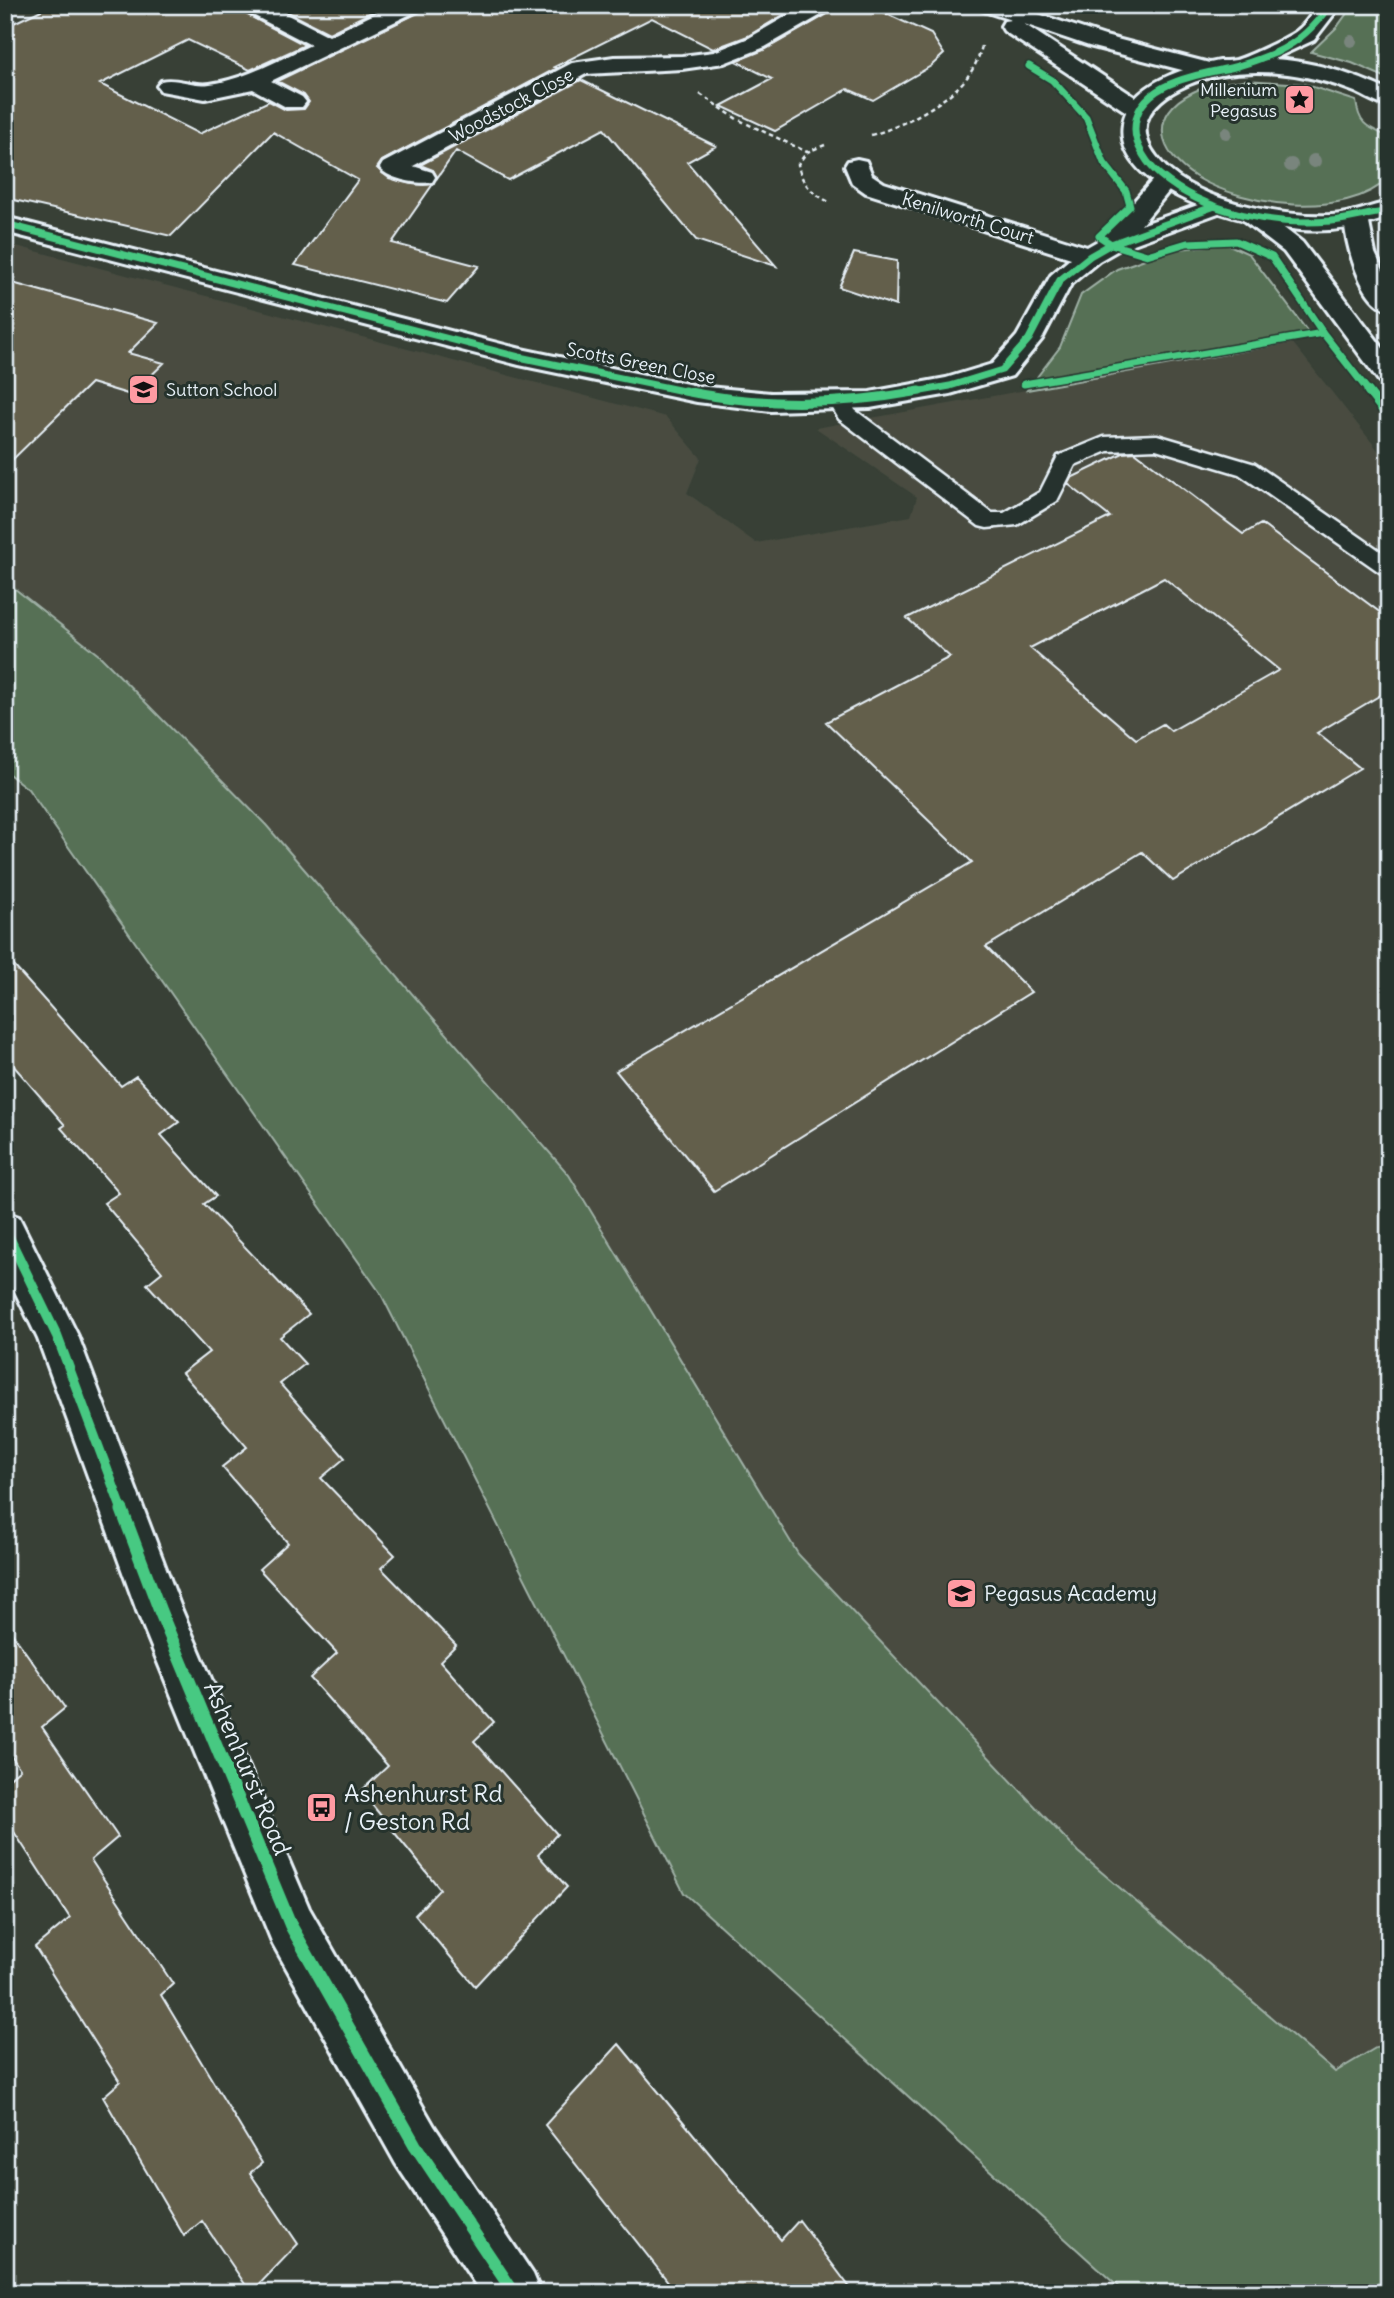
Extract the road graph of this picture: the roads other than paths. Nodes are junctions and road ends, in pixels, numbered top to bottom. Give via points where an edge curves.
1 (251, 5) edge
2 (411, 5) edge
3 (822, 5) edge
4 (980, 5) edge
5 (989, 5) edge
6 (1330, 5) edge
7 (329, 45) junction
8 (1239, 66) junction
9 (1209, 70) junction
10 (255, 81) junction
11 (169, 86) dead end
12 (1389, 100) edge
13 (294, 102) dead end
14 (1139, 110) junction
15 (857, 166) dead end
16 (424, 177) dead end
17 (1166, 180) junction
18 (1215, 206) junction
19 (1387, 210) edge
20 (1253, 216) junction
21 (1356, 219) junction
22 (5, 224) edge
23 (1100, 250) junction
24 (1389, 302) edge
25 (1389, 375) edge
26 (839, 400) junction
27 (1389, 568) edge
28 (5, 1228) edge
29 (514, 2293) edge

1 - 7 main road
2 - 7 main road
3 - 16 main road, Woodstock Close via 735,52 695,61 580,68 392,167
4 - 14 main road
5 - 9 main road via 1097,41
6 - 8 main road via 1306,34
7 - 10 main road
8 - 9 main road
8 - 12 main road via 1328,75
9 - 14 main road via 1154,93
10 - 11 main road via 205,92
10 - 13 main road
14 - 17 main road via 1134,127 1137,145
15 - 23 main road, Kenilworth Court via 861,178 887,192
17 - 18 main road
17 - 23 main road, Scotts Green Close
18 - 20 main road
18 - 23 main road, Scotts Green Close
19 - 21 main road
20 - 21 main road via 1306,222
20 - 25 main road via 1293,247
21 - 24 main road via 1357,245
22 - 26 main road, Scotts Green Close via 519,357 696,394 771,401
23 - 26 main road, Scotts Green Close via 1060,280 1029,339 1002,370 950,386 870,400
26 - 27 lane via 847,414 986,521 1009,520 1049,496 1066,461 1104,444 1157,442 1247,469
28 - 29 main road, Ashenhurst Road via 57,1336 160,1611 292,1926 415,2145

